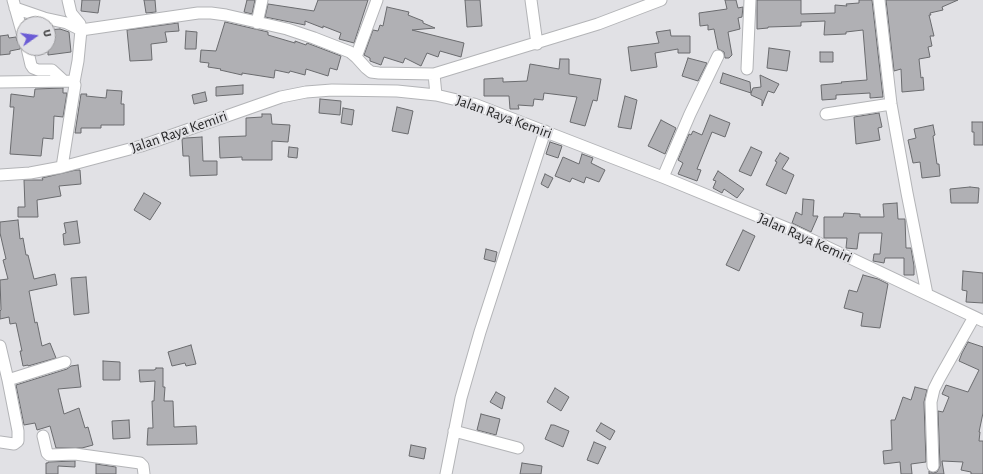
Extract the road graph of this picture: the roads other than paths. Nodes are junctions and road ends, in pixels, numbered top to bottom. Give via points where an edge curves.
1 (68, 0) edge
2 (262, 0) edge
3 (377, 0) edge
4 (531, 0) edge
5 (661, 0) edge
6 (750, 0) edge
7 (879, 0) edge
8 (14, 4) edge
9 (17, 16) edge
10 (256, 23) junction
11 (81, 30) junction
12 (536, 44) junction
13 (28, 56) edge
14 (718, 56) dead end
15 (356, 57) junction
16 (748, 69) dead end
17 (0, 82) edge
18 (69, 82) junction
19 (435, 83) junction
20 (891, 104) junction
21 (826, 114) dead end
22 (545, 131) junction
23 (62, 166) junction
24 (0, 175) edge
25 (663, 177) junction
26 (928, 294) junction
27 (979, 319) edge
28 (0, 346) edge
29 (65, 362) dead end
30 (8, 380) junction
31 (454, 431) junction
32 (42, 436) dead end
33 (0, 442) edge
34 (518, 448) dead end
35 (933, 466) dead end
36 (144, 474) edge
37 (446, 474) edge

1 - 11 street via 71,13 80,24
2 - 10 street
3 - 15 street
4 - 12 street
5 - 12 street
6 - 16 street
7 - 20 street
8 - 9 street
8 - 11 street via 44,18 67,23
10 - 11 street via 226,15 198,14
10 - 15 street via 308,36 350,52
11 - 18 street via 78,61
12 - 19 street
13 - 18 street via 33,68 52,70
14 - 25 street
15 - 19 street via 371,72
17 - 18 street
18 - 23 street via 75,85
19 - 22 street, Jalan Raya Kemiri via 474,104
19 - 23 street, Jalan Raya Kemiri via 398,91 332,90 281,96 141,146
20 - 21 street
20 - 26 street
22 - 25 street, Jalan Raya Kemiri
22 - 31 street via 480,332
23 - 24 street, Jalan Raya Kemiri via 30,173
25 - 26 street, Jalan Raya Kemiri via 789,229
26 - 27 street, Jalan Raya Kemiri
27 - 35 street via 934,389 931,402
28 - 30 street
29 - 30 street
30 - 33 street via 18,441 14,444
31 - 34 street
31 - 37 street
32 - 36 street via 49,455 75,454 140,463

